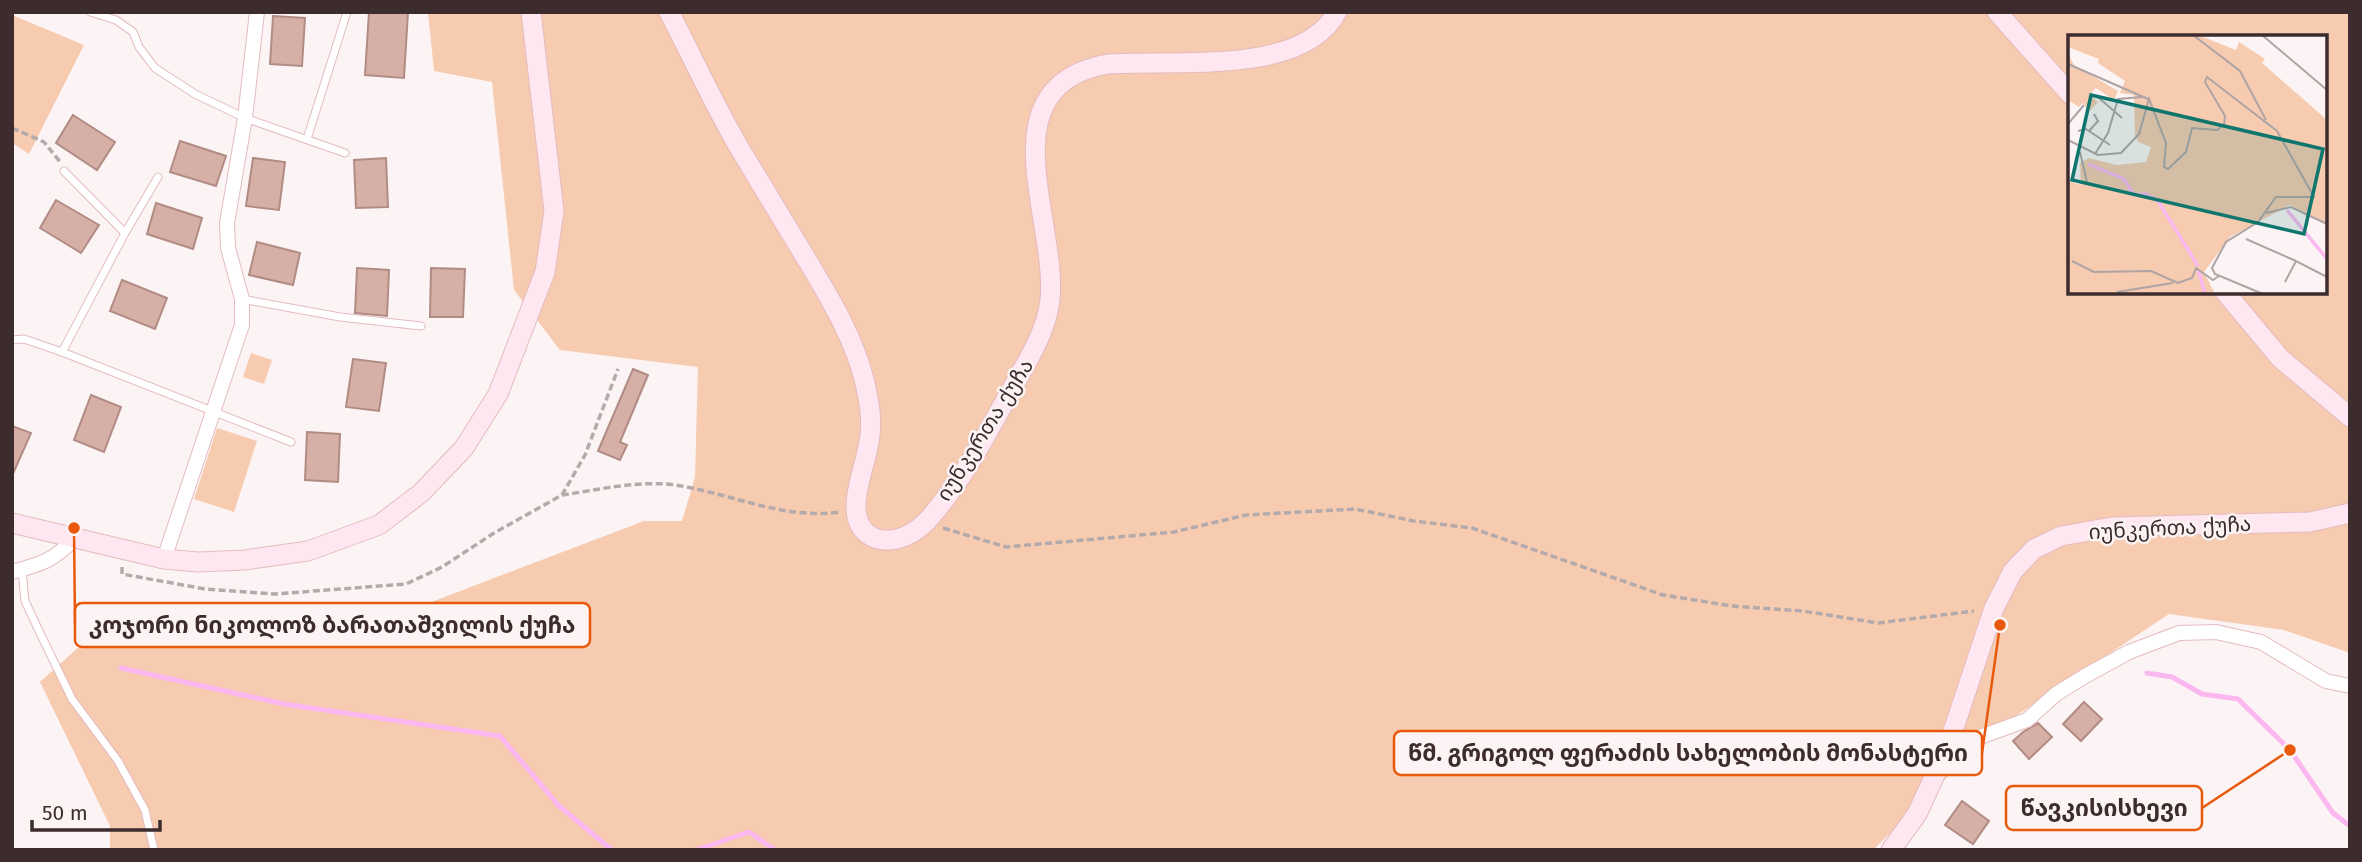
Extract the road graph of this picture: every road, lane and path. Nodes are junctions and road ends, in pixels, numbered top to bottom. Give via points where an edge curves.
1 (90, 12) edge
2 (257, 12) edge
3 (347, 12) edge
4 (531, 12) edge
5 (669, 12) edge
6 (1337, 12) edge
7 (1997, 12) edge
8 (2068, 92) edge
9 (245, 118) junction
10 (12, 128) edge
11 (307, 139) junction
12 (345, 153) dead end
13 (64, 171) joint
14 (158, 177) dead end
15 (125, 233) junction
16 (2227, 294) edge
17 (242, 299) junction
18 (421, 326) dead end
19 (12, 340) edge
20 (62, 352) junction
21 (618, 369) dead end
22 (215, 411) junction
23 (2350, 417) edge
24 (291, 442) dead end
25 (562, 495) junction
26 (855, 510) junction
27 (2350, 513) edge
28 (926, 522) junction
29 (12, 523) edge
30 (74, 538) junction
31 (122, 550) junction
32 (164, 559) junction
33 (17, 570) edge
34 (1994, 608) junction
35 (2350, 685) edge
36 (1947, 749) junction
37 (155, 850) edge
38 (1891, 850) edge

1 - 9 lane via 116,20 133,32 155,68
2 - 9 street
3 - 11 lane
4 - 32 main road via 554,211 545,272 498,394 464,448 421,493 379,525 308,551 245,561
5 - 26 main road via 737,145 849,334 870,407 870,437
6 - 28 main road, იუნკერთა ქუჩა via 1310,41 1288,51 1251,60 1108,64 1087,68 1051,92 1037,129 1034,161 1051,273 1050,303 1040,338 962,475
7 - 8 main road
9 - 11 lane
9 - 17 street via 227,223 228,248
10 - 13 path via 44,142 60,158
11 - 12 lane
13 - 15 lane
14 - 15 lane
15 - 20 lane
16 - 23 main road via 2280,358
17 - 18 lane
17 - 22 street via 242,326
19 - 20 lane via 24,339
20 - 22 lane
21 - 25 path via 585,455
22 - 24 lane
22 - 32 street
25 - 26 path via 644,484 674,485 778,510 818,515
25 - 31 path via 406,584 275,594 205,589 122,574
26 - 28 main road, იუნკერთა ქუჩა via 859,526 871,537 887,542 909,536
27 - 34 main road, იუნკერთა ქუჩა via 2310,523 2112,527 2061,536 2034,549 2013,571
28 - 34 path via 1006,547 1174,532 1246,515 1355,509 1472,528 1663,596 1878,623
29 - 30 main road
30 - 31 main road
30 - 33 street via 59,555
31 - 32 main road
33 - 37 lane via 24,601 72,699 117,761 145,810
34 - 36 main road, იუნკერთა ქუჩა
35 - 36 street via 2326,681 2261,642 2216,632 2179,633 2129,652 2085,676 2027,720
36 - 38 main road, იუნკერთა ქუჩა via 1917,814

